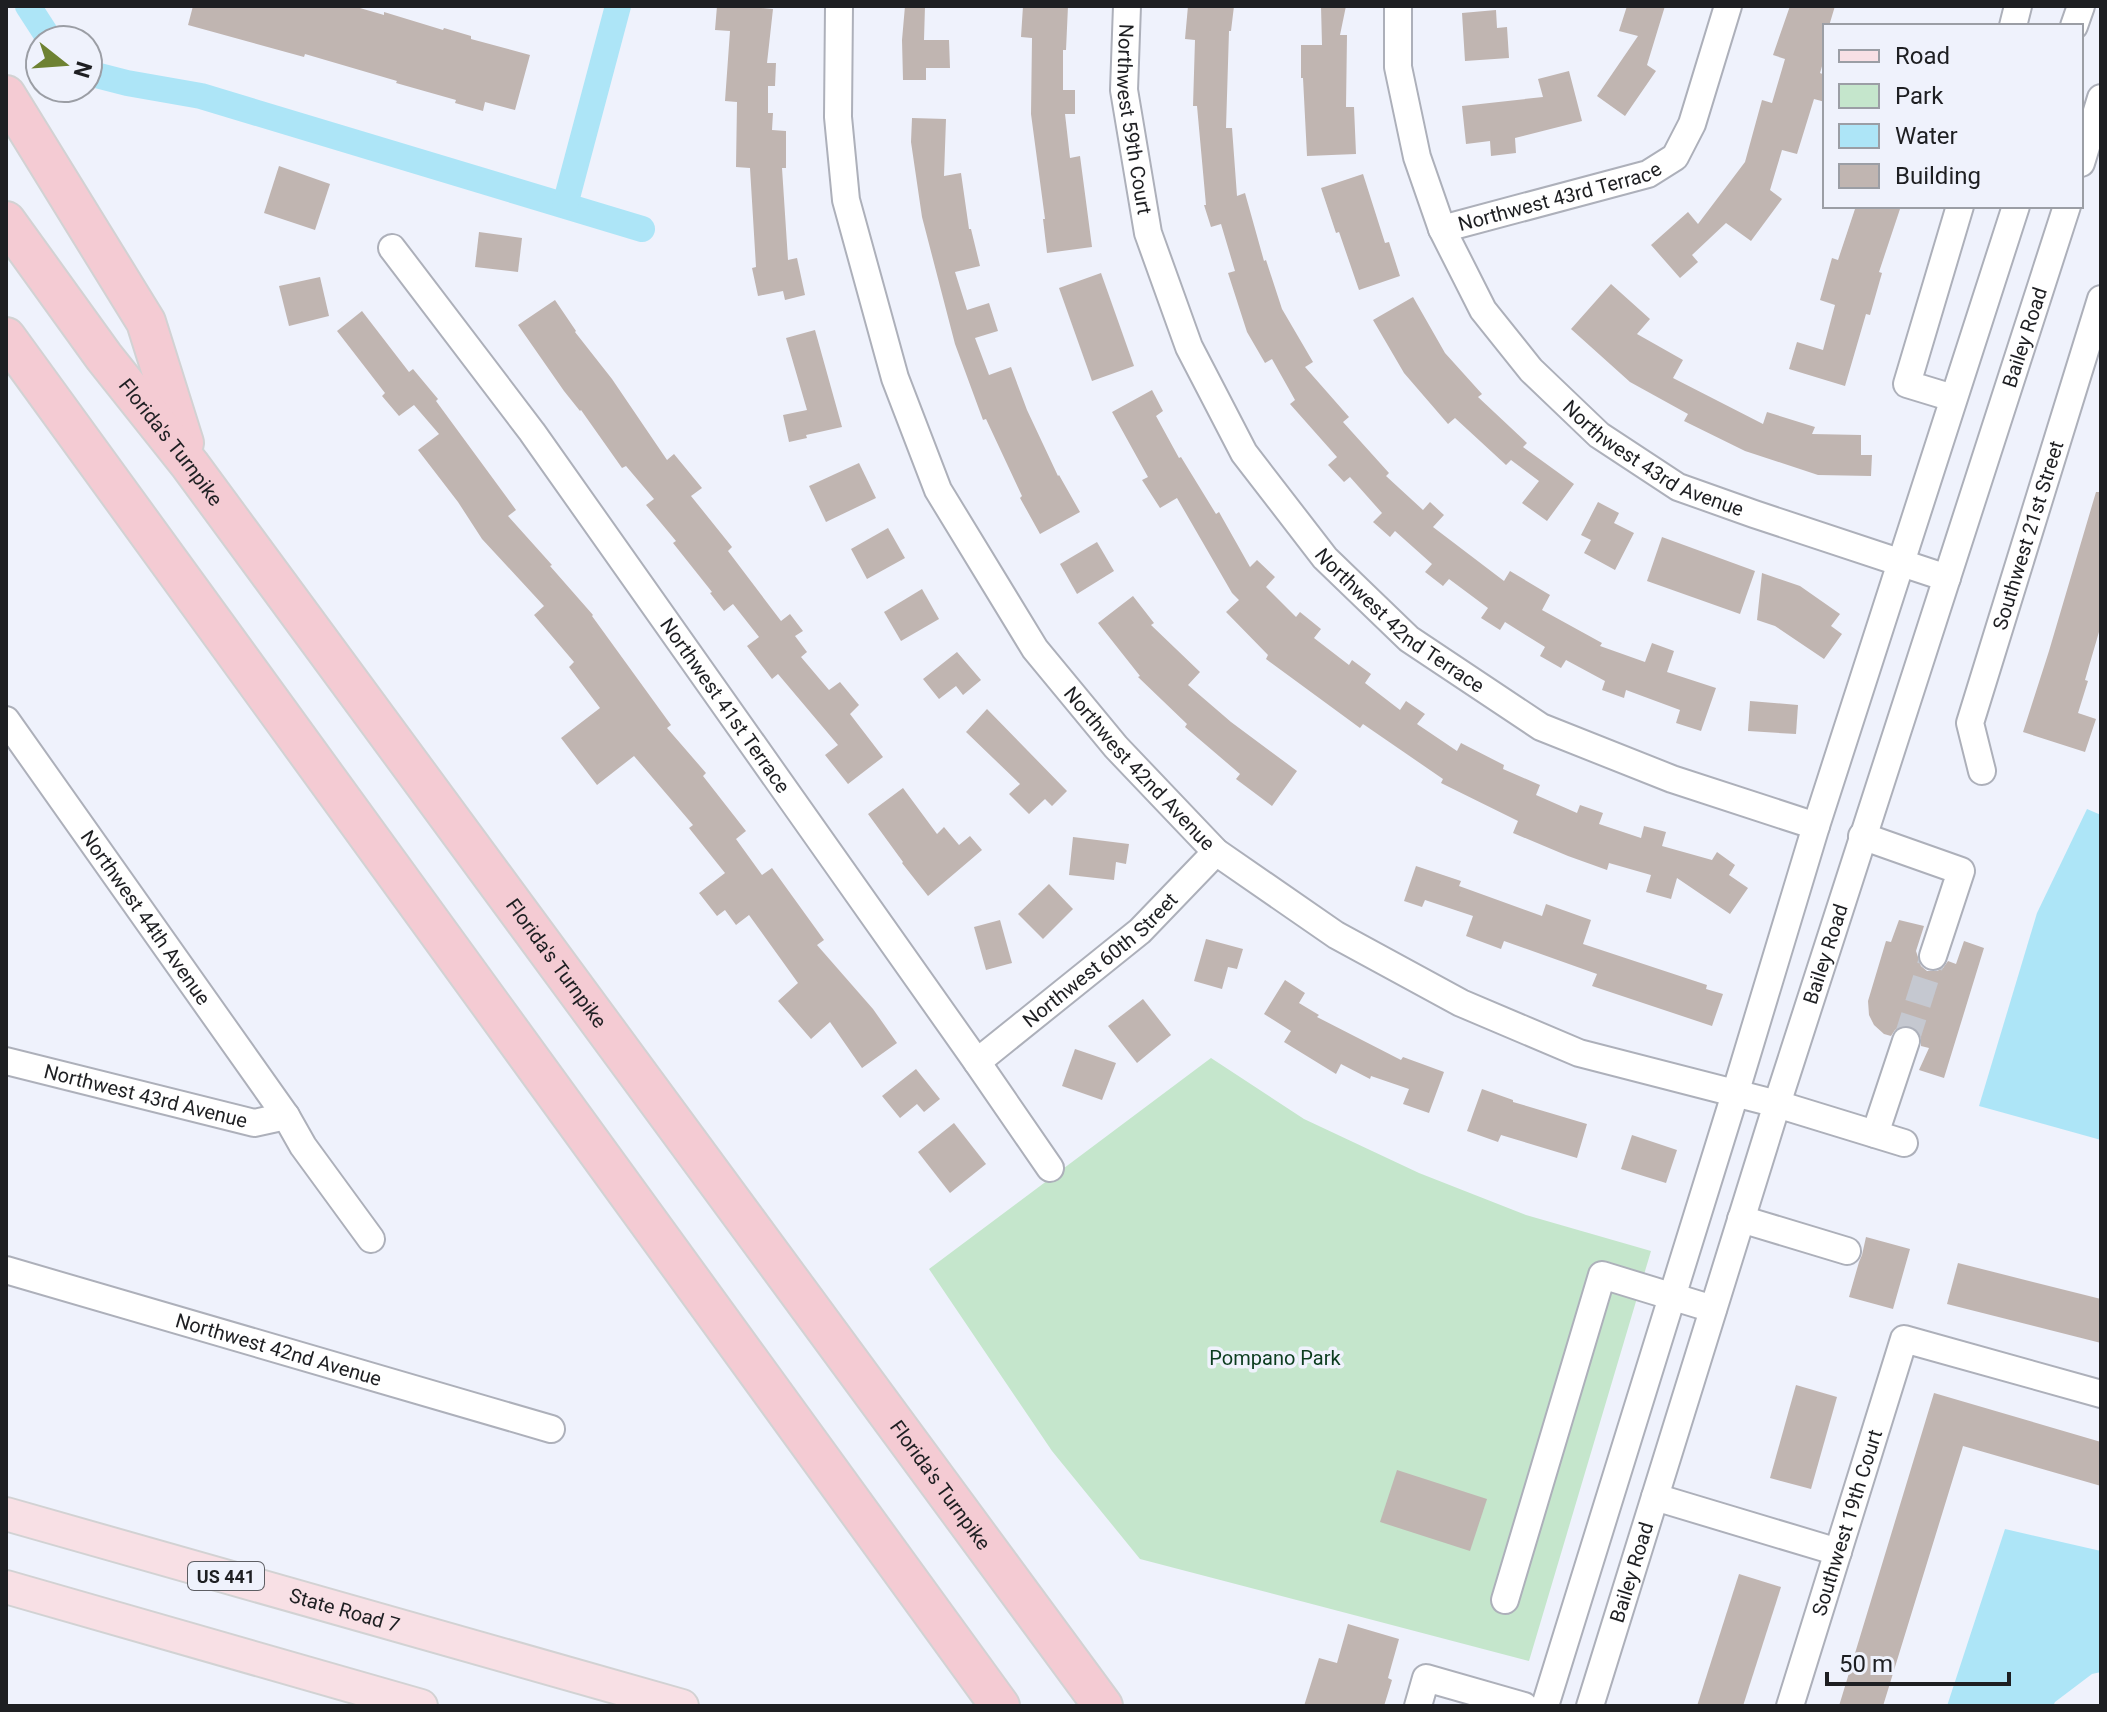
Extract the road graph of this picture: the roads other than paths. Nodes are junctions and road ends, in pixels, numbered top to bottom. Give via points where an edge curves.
1 (839, 6) edge
2 (1127, 6) edge
3 (1398, 6) edge
4 (1728, 6) edge
5 (6, 95) edge
6 (2101, 98) edge
7 (2083, 157) edge
8 (1959, 208) edge
9 (2015, 208) edge
10 (2066, 208) edge
11 (6, 221) edge
12 (1442, 229) junction
13 (1148, 233) joint
14 (392, 248) dead end
15 (2101, 299) edge
16 (6, 337) edge
17 (1953, 398) junction
18 (190, 465) junction
19 (1901, 563) junction
20 (1947, 578) junction
21 (6, 720) edge
22 (1982, 771) dead end
23 (1816, 826) junction
24 (1862, 836) junction
25 (1216, 852) junction
26 (1933, 956) tunnel mouth
27 (1906, 1041) tunnel mouth
28 (6, 1061) edge
29 (977, 1062) junction
30 (1735, 1094) junction
31 (1777, 1104) junction
32 (286, 1116) junction
33 (1875, 1134) junction
34 (1904, 1143) dead end
35 (1050, 1168) dead end
36 (1741, 1219) junction
37 (371, 1239) dead end
38 (1847, 1251) dead end
39 (6, 1270) edge
40 (1673, 1297) junction
41 (1713, 1309) junction
42 (2101, 1394) edge
43 (551, 1429) dead end
44 (1655, 1497) junction
45 (6, 1514) edge
46 (1838, 1552) junction
47 (6, 1587) edge
48 (1505, 1600) dead end
49 (1491, 1702) edge
50 (421, 1706) edge
51 (682, 1706) edge
52 (1000, 1706) edge
53 (1103, 1706) edge
54 (1418, 1706) edge
55 (1524, 1706) edge
56 (1545, 1706) edge
57 (1590, 1706) edge
58 (1790, 1706) edge

1 - 25 street, Northwest 42nd Avenue via 838,117 846,200 895,378 938,490 1035,649 1116,747
2 - 13 street, Northwest 59th Court via 1124,90
3 - 12 street via 1398,67 1417,157
4 - 12 street, Northwest 43rd Terrace via 1692,124 1675,157 1648,174
5 - 18 highway via 146,322
6 - 7 street
8 - 17 street via 1907,384
9 - 17 street
10 - 20 street, Bailey Road
11 - 18 highway, Florida's Turnpike
12 - 19 street, Northwest 43rd Avenue via 1483,310 1531,370 1599,435 1678,487
13 - 23 street, Northwest 42nd Terrace via 1189,347 1244,453 1325,558 1409,639 1541,727 1672,779
14 - 29 street, Northwest 41st Terrace via 532,432
15 - 22 street, Southwest 21st Street via 1970,723
16 - 52 highway
17 - 19 street
18 - 53 highway, Florida's Turnpike
19 - 20 street, Northwest 43rd Avenue
19 - 23 street
20 - 24 street, Bailey Road
21 - 32 street, Northwest 44th Avenue
23 - 30 street
24 - 26 street via 1961,871
24 - 31 street, Bailey Road
25 - 29 street, Northwest 60th Street via 1140,931
25 - 30 street, Northwest 42nd Avenue via 1336,935 1461,1003 1579,1053
27 - 33 street
28 - 32 street, Northwest 43rd Avenue via 254,1123
29 - 35 street, Northwest 41st Terrace
30 - 31 street, Northwest 42nd Avenue
30 - 40 street
31 - 33 street, Northwest 42nd Avenue
31 - 36 street, Bailey Road
32 - 37 street, Northwest 44th Avenue
33 - 34 street, Northwest 42nd Avenue
36 - 38 street
36 - 41 street, Bailey Road
39 - 43 street, Northwest 42nd Avenue
40 - 41 street
40 - 48 street via 1602,1275
40 - 56 street
41 - 44 street, Bailey Road
42 - 46 street, Southwest 19th Court via 1904,1339
44 - 46 street
44 - 57 street, Bailey Road
45 - 51 main road, State Road 7 / US 441
46 - 58 street, Southwest 19th Court
47 - 50 main road
49 - 54 street via 1426,1678
49 - 55 street

